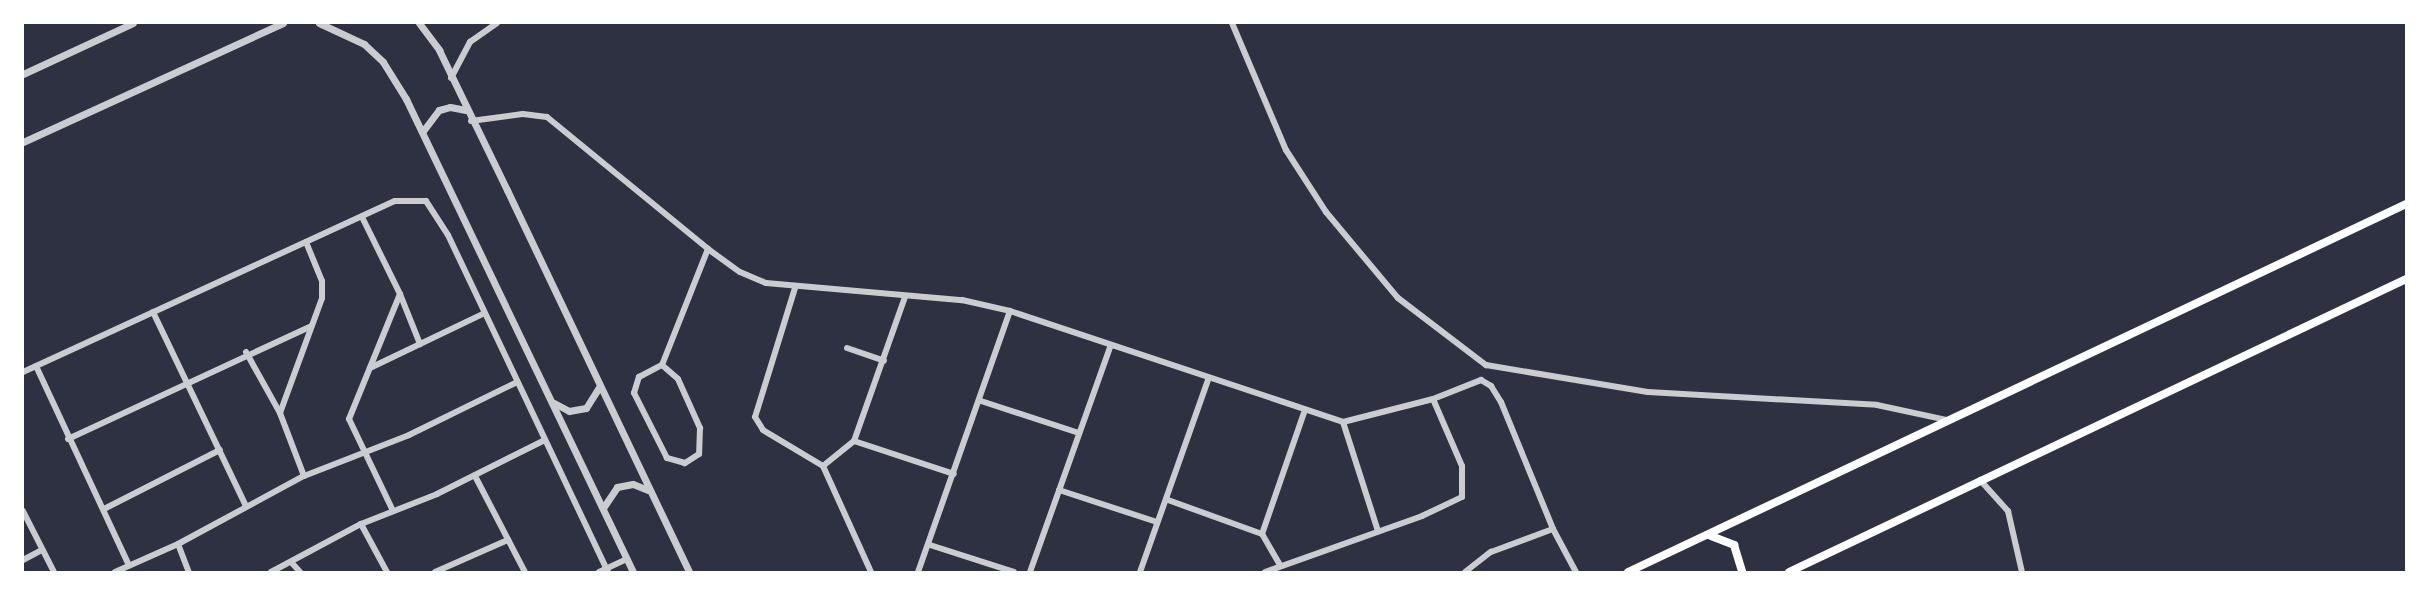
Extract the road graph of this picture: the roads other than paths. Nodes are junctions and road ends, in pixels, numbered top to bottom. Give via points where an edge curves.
1 (133, 23) edge
2 (283, 23) edge
3 (319, 23) edge
4 (419, 23) edge
5 (497, 23) edge
6 (1232, 23) edge
7 (23, 74) edge
8 (451, 78) junction
9 (466, 110) junction
10 (471, 121) junction
11 (423, 131) junction
12 (23, 142) edge
13 (2406, 204) edge
14 (362, 216) junction
15 (306, 242) junction
16 (708, 249) junction
17 (2406, 279) edge
18 (795, 288) junction
19 (400, 294) junction
20 (905, 297) junction
21 (1010, 311) junction
22 (153, 312) junction
23 (485, 313) junction
24 (312, 326) junction
25 (420, 344) junction
26 (1111, 345) junction
27 (847, 348) dead end
28 (246, 352) junction
29 (884, 361) junction
30 (662, 365) junction
31 (1486, 365) junction
32 (36, 366) junction
33 (370, 368) junction
34 (23, 372) edge
35 (1208, 380) junction
36 (1481, 380) junction
37 (186, 382) junction
38 (517, 382) junction
39 (599, 387) junction
40 (1433, 399) junction
41 (981, 401) junction
42 (554, 402) junction
43 (280, 413) junction
44 (1304, 413) junction
45 (1947, 420) junction
46 (1343, 422) junction
47 (1079, 433) junction
48 (68, 439) junction
49 (854, 440) junction
50 (542, 441) junction
51 (220, 450) junction
52 (366, 453) junction
53 (823, 466) junction
54 (954, 474) junction
55 (304, 476) junction
56 (475, 476) junction
57 (1980, 480) junction
58 (649, 490) junction
59 (1059, 490) junction
60 (1168, 500) junction
61 (246, 506) junction
62 (603, 508) junction
63 (104, 509) junction
64 (23, 511) edge
65 (393, 511) junction
66 (1157, 522) junction
67 (361, 524) junction
68 (1553, 529) junction
69 (1378, 531) junction
70 (1262, 534) junction
71 (1711, 536) junction
72 (508, 540) junction
73 (178, 544) junction
74 (930, 545) junction
75 (41, 550) junction
76 (627, 559) junction
77 (23, 560) edge
78 (292, 563) junction
79 (129, 565) junction
80 (1280, 565) junction
81 (604, 571) edge
82 (54, 572) edge
83 (115, 572) edge
84 (189, 572) edge
85 (271, 572) edge
86 (300, 572) edge
87 (387, 572) edge
88 (435, 572) edge
89 (525, 572) edge
90 (633, 572) edge
91 (689, 572) edge
92 (871, 572) edge
93 (918, 572) edge
94 (1014, 572) edge
95 (1030, 572) edge
96 (1140, 572) edge
97 (1265, 572) edge
98 (1465, 572) edge
99 (1576, 572) edge
100 (1629, 572) edge
101 (1742, 572) edge
102 (1788, 572) edge
103 (2022, 572) edge

1 - 7 street
2 - 12 street
3 - 11 street via 346,33 383,62
4 - 8 street
5 - 8 street via 470,42
6 - 31 street via 1286,150 1326,212 1398,298
8 - 9 street
9 - 10 street
9 - 11 street via 439,110
10 - 16 street via 523,114 547,117
10 - 39 street
11 - 42 street
13 - 45 main road
14 - 15 street
14 - 19 street
14 - 23 street via 395,201 426,201 443,224
15 - 22 street
15 - 24 street via 321,281 322,298
16 - 18 street via 740,272
16 - 30 street
17 - 57 main road
18 - 20 street
18 - 53 street via 755,417 763,430
19 - 25 street
19 - 33 street
20 - 21 street via 962,300
20 - 29 street
21 - 26 street
21 - 41 street
22 - 32 street
22 - 37 street
23 - 25 street
23 - 38 street
24 - 28 street
24 - 43 street
25 - 33 street
26 - 35 street
26 - 47 street
27 - 29 street
28 - 37 street
28 - 43 street
29 - 49 street
30 - 30 street via 639,377 634,393 667,458 685,463 699,454 700,428 678,379
31 - 36 street
31 - 45 street via 1648,392 1877,405
32 - 34 street
32 - 48 street
33 - 52 street via 349,419
35 - 44 street
35 - 60 street
36 - 40 street
36 - 68 street via 1501,402
37 - 48 street
37 - 51 street
38 - 50 street
38 - 52 street
39 - 42 street via 586,408 569,411
39 - 58 street
40 - 46 street
40 - 69 street via 1462,466 1462,497
41 - 47 street
41 - 54 street
42 - 62 street
43 - 55 street
44 - 46 street
44 - 70 street
45 - 71 main road
46 - 69 street
47 - 59 street
48 - 63 street
49 - 53 street
49 - 54 street
50 - 56 street
50 - 81 street
51 - 61 street
51 - 63 street
52 - 55 street
52 - 65 street
53 - 92 street
54 - 74 street
55 - 61 street
56 - 65 street
56 - 72 street
57 - 102 main road
57 - 103 street via 2008,511
58 - 62 street via 633,484 617,488
58 - 91 street
59 - 66 street
59 - 95 street
60 - 66 street
60 - 70 street
61 - 73 street
62 - 76 street
63 - 79 street
64 - 75 street
65 - 67 street
66 - 96 street
67 - 78 street
67 - 87 street
68 - 98 street via 1491,552
68 - 99 street
69 - 80 street
70 - 80 street
71 - 100 main road
71 - 101 main road via 1734,545
72 - 88 street
72 - 89 street
73 - 79 street
73 - 84 street
74 - 93 street
74 - 94 street
75 - 77 street
75 - 82 street
76 - 81 street
76 - 90 street
78 - 85 street
78 - 86 street
79 - 83 street
80 - 97 street

